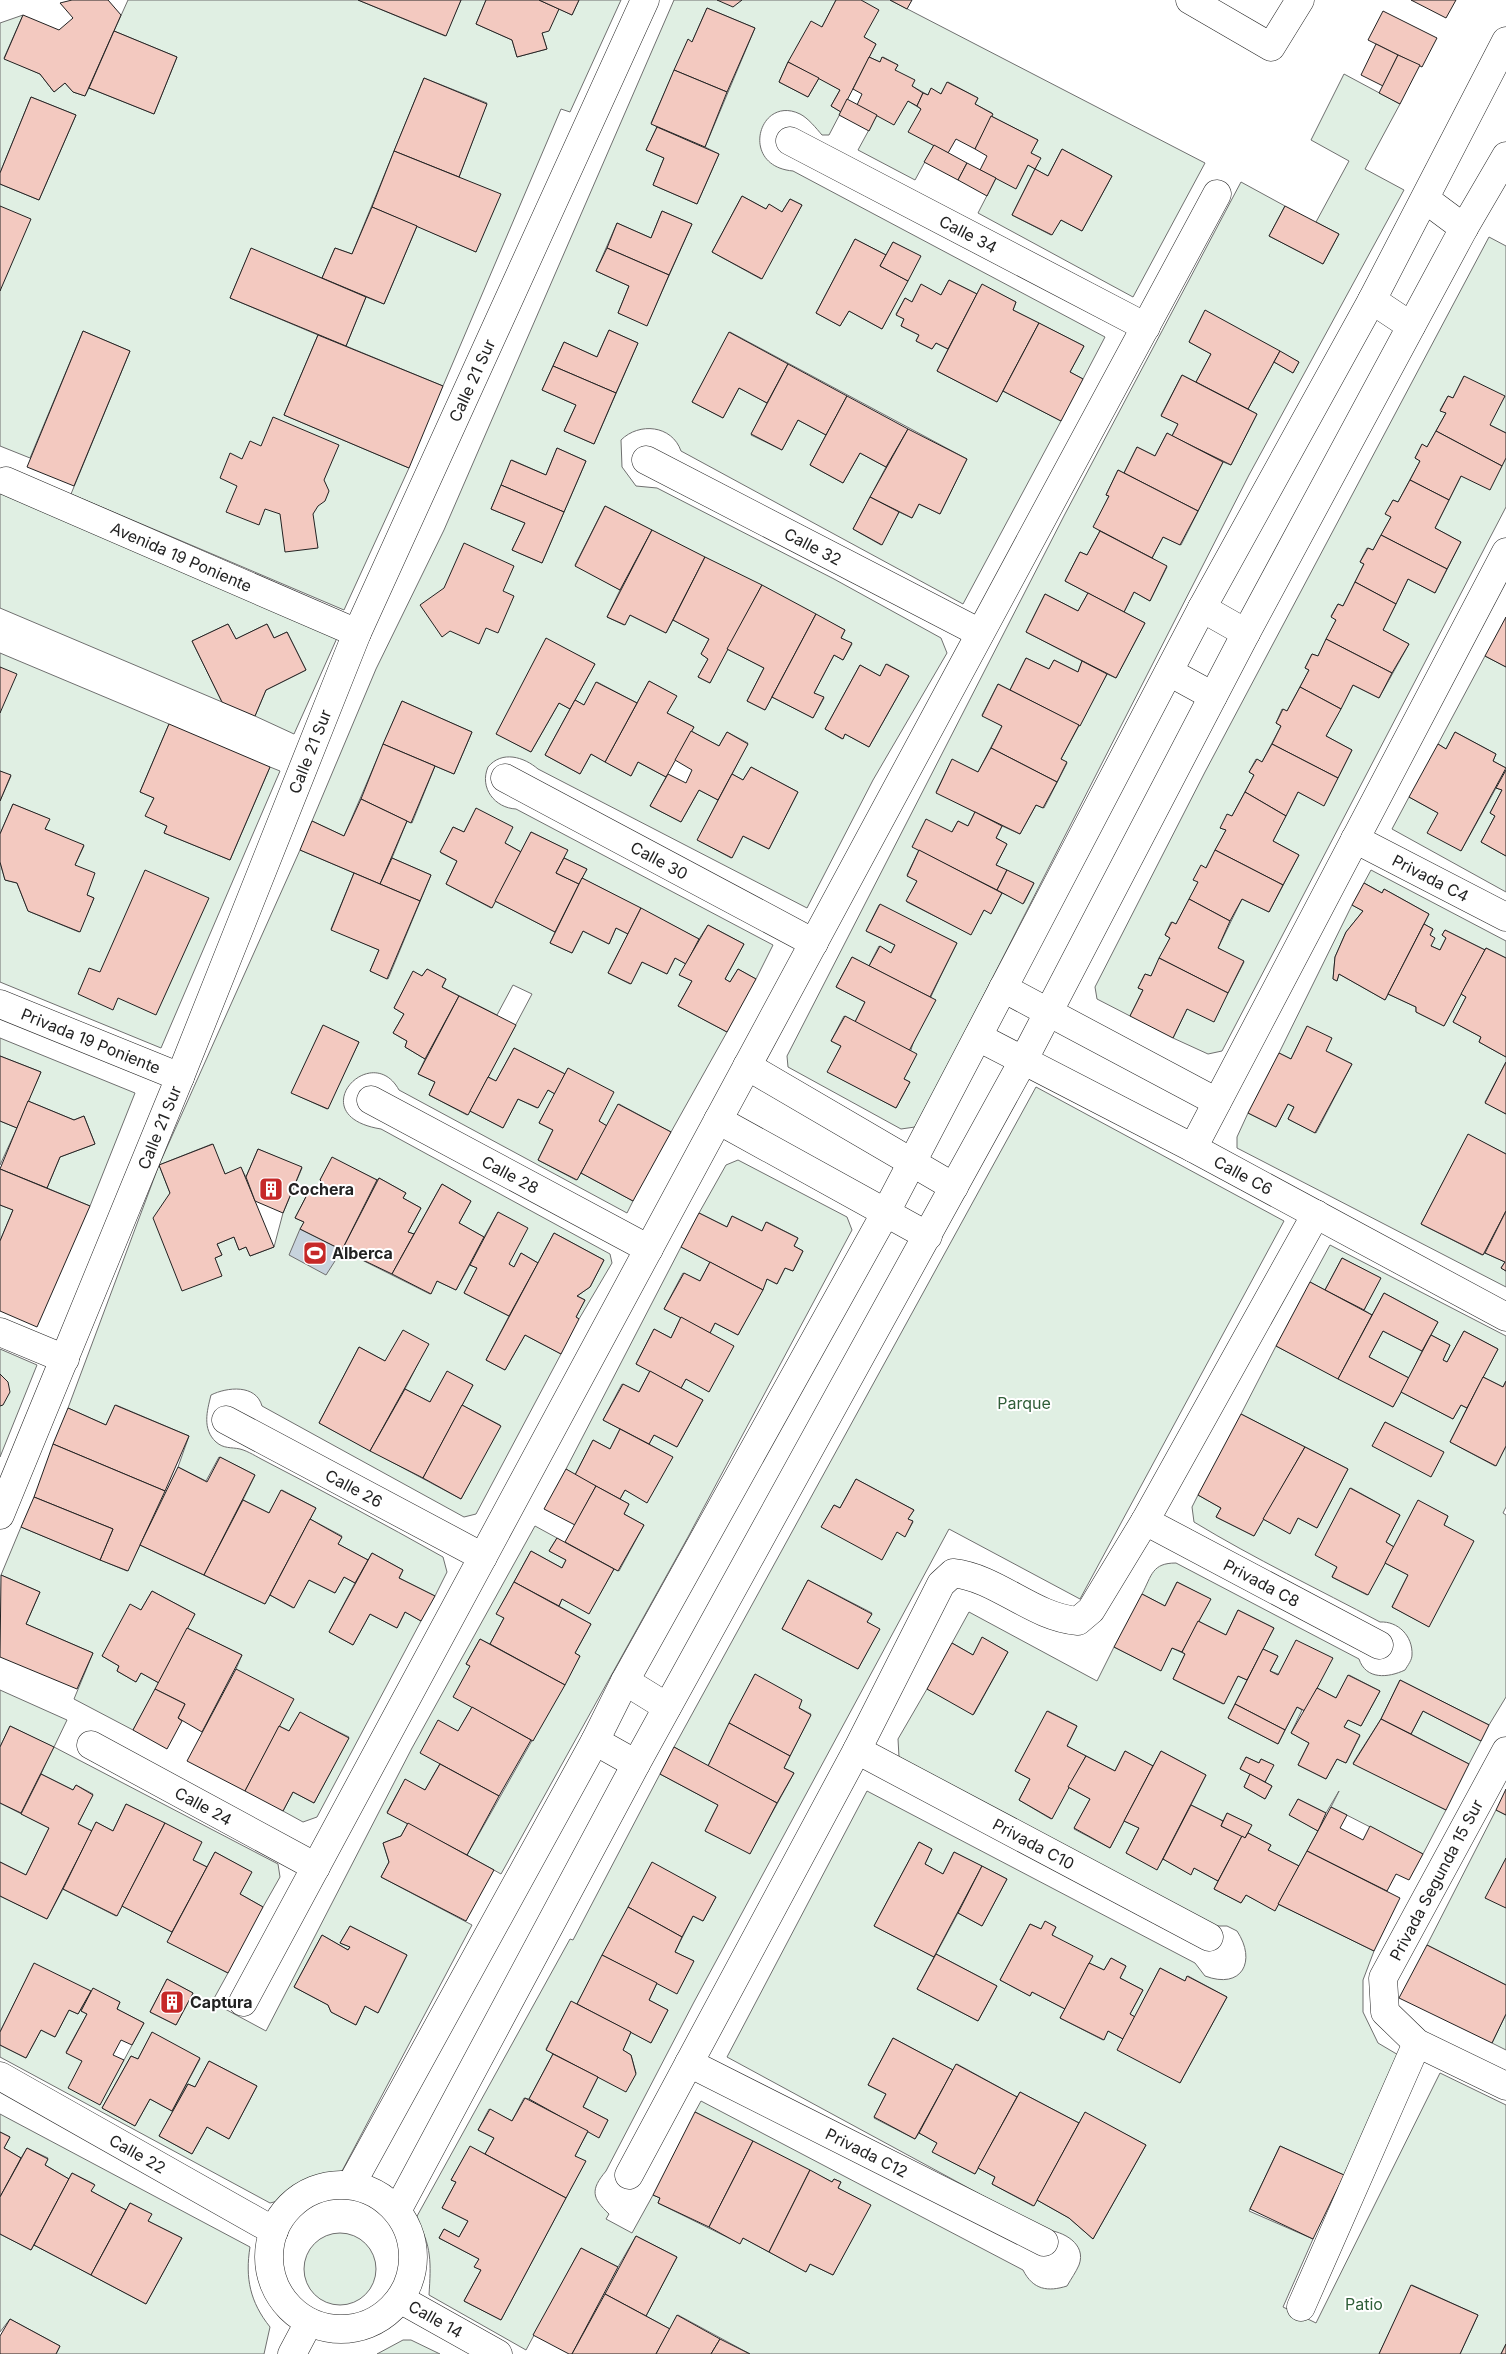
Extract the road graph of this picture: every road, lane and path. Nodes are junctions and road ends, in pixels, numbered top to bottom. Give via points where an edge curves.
1 (645, 0) edge
2 (1190, 0) edge
3 (1300, 0) edge
4 (1506, 41) edge
5 (790, 141) dead end
6 (1506, 156) edge
7 (1218, 194) dead end
8 (1425, 199) junction
9 (1464, 228) junction
10 (1372, 300) junction
11 (1411, 326) junction
12 (1146, 327) junction
13 (646, 460) dead end
14 (6, 481) dead end
15 (1506, 552) edge
16 (1202, 608) junction
17 (357, 633) junction
18 (980, 633) junction
19 (1246, 633) junction
20 (1169, 672) junction
21 (1213, 696) junction
22 (505, 778) dead end
23 (1355, 840) junction
24 (1506, 917) edge
25 (814, 943) junction
26 (1003, 988) junction
27 (0, 1004) edge
28 (1048, 1012) junction
29 (978, 1037) junction
30 (1023, 1061) junction
31 (747, 1066) junction
32 (180, 1077) junction
33 (371, 1100) dead end
34 (1217, 1102) junction
35 (718, 1120) junction
36 (1193, 1148) junction
37 (912, 1162) junction
38 (954, 1187) junction
39 (886, 1212) junction
40 (1316, 1214) junction
41 (928, 1236) junction
42 (649, 1249) junction
43 (1506, 1317) edge
44 (0, 1332) edge
45 (65, 1359) junction
46 (226, 1420) dead end
47 (0, 1515) edge
48 (1146, 1521) junction
49 (483, 1557) junction
50 (1379, 1645) dead end
51 (625, 1681) junction
52 (667, 1707) junction
53 (595, 1740) junction
54 (91, 1745) dead end
55 (857, 1750) junction
56 (1506, 1751) edge
57 (636, 1764) junction
58 (316, 1867) junction
59 (1209, 1937) dead end
60 (243, 2002) dead end
61 (1417, 2043) junction
62 (689, 2064) junction
63 (0, 2076) edge
64 (1506, 2086) edge
65 (629, 2175) dead end
66 (351, 2185) junction
67 (397, 2211) junction
68 (274, 2231) junction
69 (1044, 2242) dead end
70 (400, 2299) junction
71 (1301, 2307) dead end
72 (309, 2322) junction
73 (292, 2354) edge
74 (498, 2354) edge

1 - 17 street, Calle 21 Sur
2 - 3 street via 1271,47
4 - 8 street
5 - 12 street, Calle 34
6 - 9 street
7 - 12 street
8 - 9 street
8 - 10 street
9 - 11 street
10 - 11 street
10 - 16 street
11 - 19 street
12 - 18 street
13 - 18 street, Calle 32
14 - 17 street, Avenida 19 Poniente
15 - 23 street
16 - 19 street
16 - 20 street
17 - 32 street, Calle 21 Sur
18 - 25 street
19 - 21 street
20 - 21 street
20 - 26 street
21 - 28 street
22 - 25 street, Calle 30
23 - 24 street, Privada C4
23 - 34 street
25 - 31 street
26 - 28 street
26 - 29 street
27 - 32 street, Privada 19 Poniente
28 - 30 street
28 - 34 street
29 - 30 street, Calle C6
29 - 37 street
30 - 36 street, Calle C6
30 - 38 street
31 - 35 street
31 - 37 street
32 - 45 street, Calle 21 Sur
33 - 42 street, Calle 28
34 - 36 street
35 - 39 street
35 - 42 street
36 - 40 street, Calle C6
37 - 38 street
37 - 39 street
38 - 41 street
39 - 41 street
39 - 51 street
40 - 43 street, Calle C6
40 - 48 street
41 - 52 street
42 - 49 street
44 - 45 street
45 - 47 street, Calle 21 Sur
46 - 49 street, Calle 26
48 - 50 street, Privada C8
48 - 55 street via 1091,1610 1078,1621 1059,1619 971,1575 953,1572 940,1584
49 - 58 street
51 - 52 street
51 - 53 street
52 - 57 street
53 - 57 street
53 - 66 street
54 - 58 street, Calle 24
55 - 59 street, Privada C10
55 - 62 street
56 - 61 street, Privada Segunda 15 Sur via 1383,1978 1385,2012
57 - 67 street
58 - 60 street
61 - 64 street
61 - 71 street
62 - 65 street
62 - 69 street, Privada C12
63 - 68 street, Calle 22
66 - 67 street via 384,2199
66 - 68 street via 327,2187 304,2195 286,2210
67 - 70 street via 409,2231 414,2254 411,2278
68 - 72 street via 269,2252 278,2293 292,2310
70 - 72 street via 387,2314 369,2324 349,2329 328,2328
70 - 74 street, Calle 14
72 - 73 street

